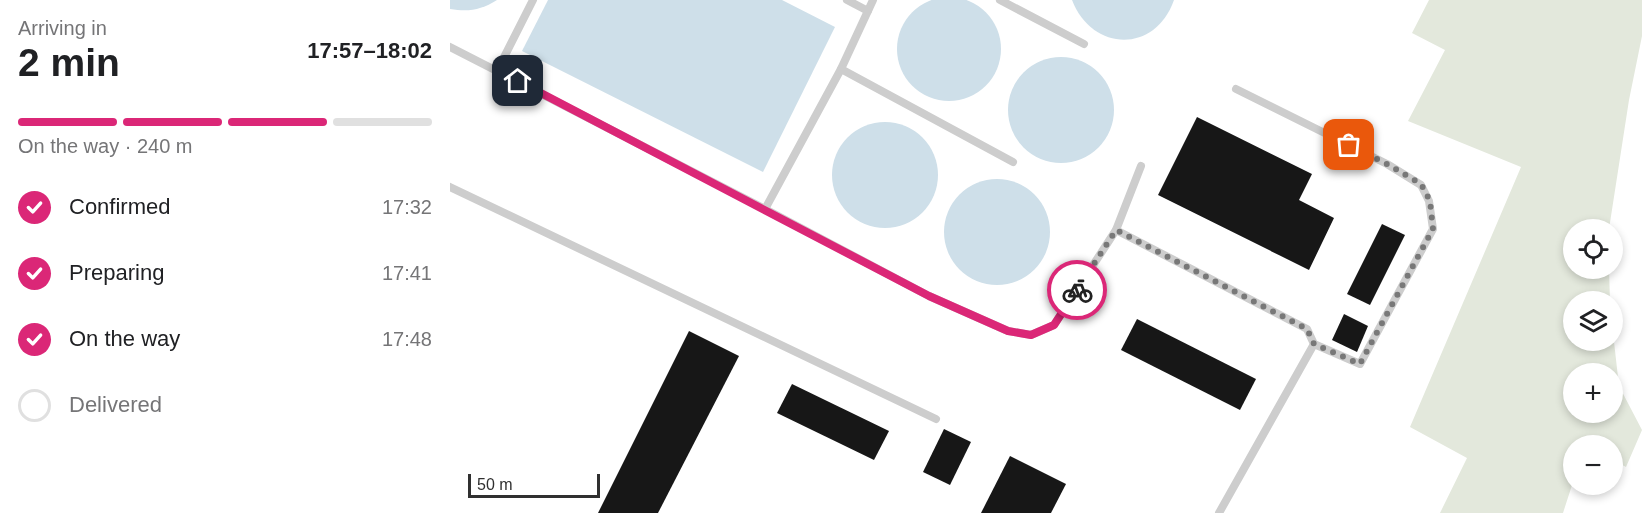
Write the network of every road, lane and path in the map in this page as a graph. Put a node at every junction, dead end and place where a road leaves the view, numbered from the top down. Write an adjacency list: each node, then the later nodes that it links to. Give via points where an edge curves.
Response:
1 (533, 0): 9 (lane)
2 (847, 0): 5 (lane)
3 (873, 0): 5 (lane)
4 (1000, 0): 6 (lane)
5 (868, 11): 8 (lane)
6 (1084, 44)
7 (450, 47): 9 (lane)
8 (841, 69): 11 (lane); 14 (lane)
9 (497, 71): 14 (lane)
10 (1236, 89): 16 (lane, via 1387,164 1421,184 1430,201 1433,229 1360,364)
11 (1013, 162)
12 (1141, 166): 15 (lane)
13 (450, 187): 17 (lane)
14 (765, 209): 15 (lane, via 929,296 1008,331 1031,335 1054,325)
15 (1116, 230): 16 (lane, via 1307,329)
16 (1314, 344): 18 (lane)
17 (936, 419)
18 (1219, 513)

